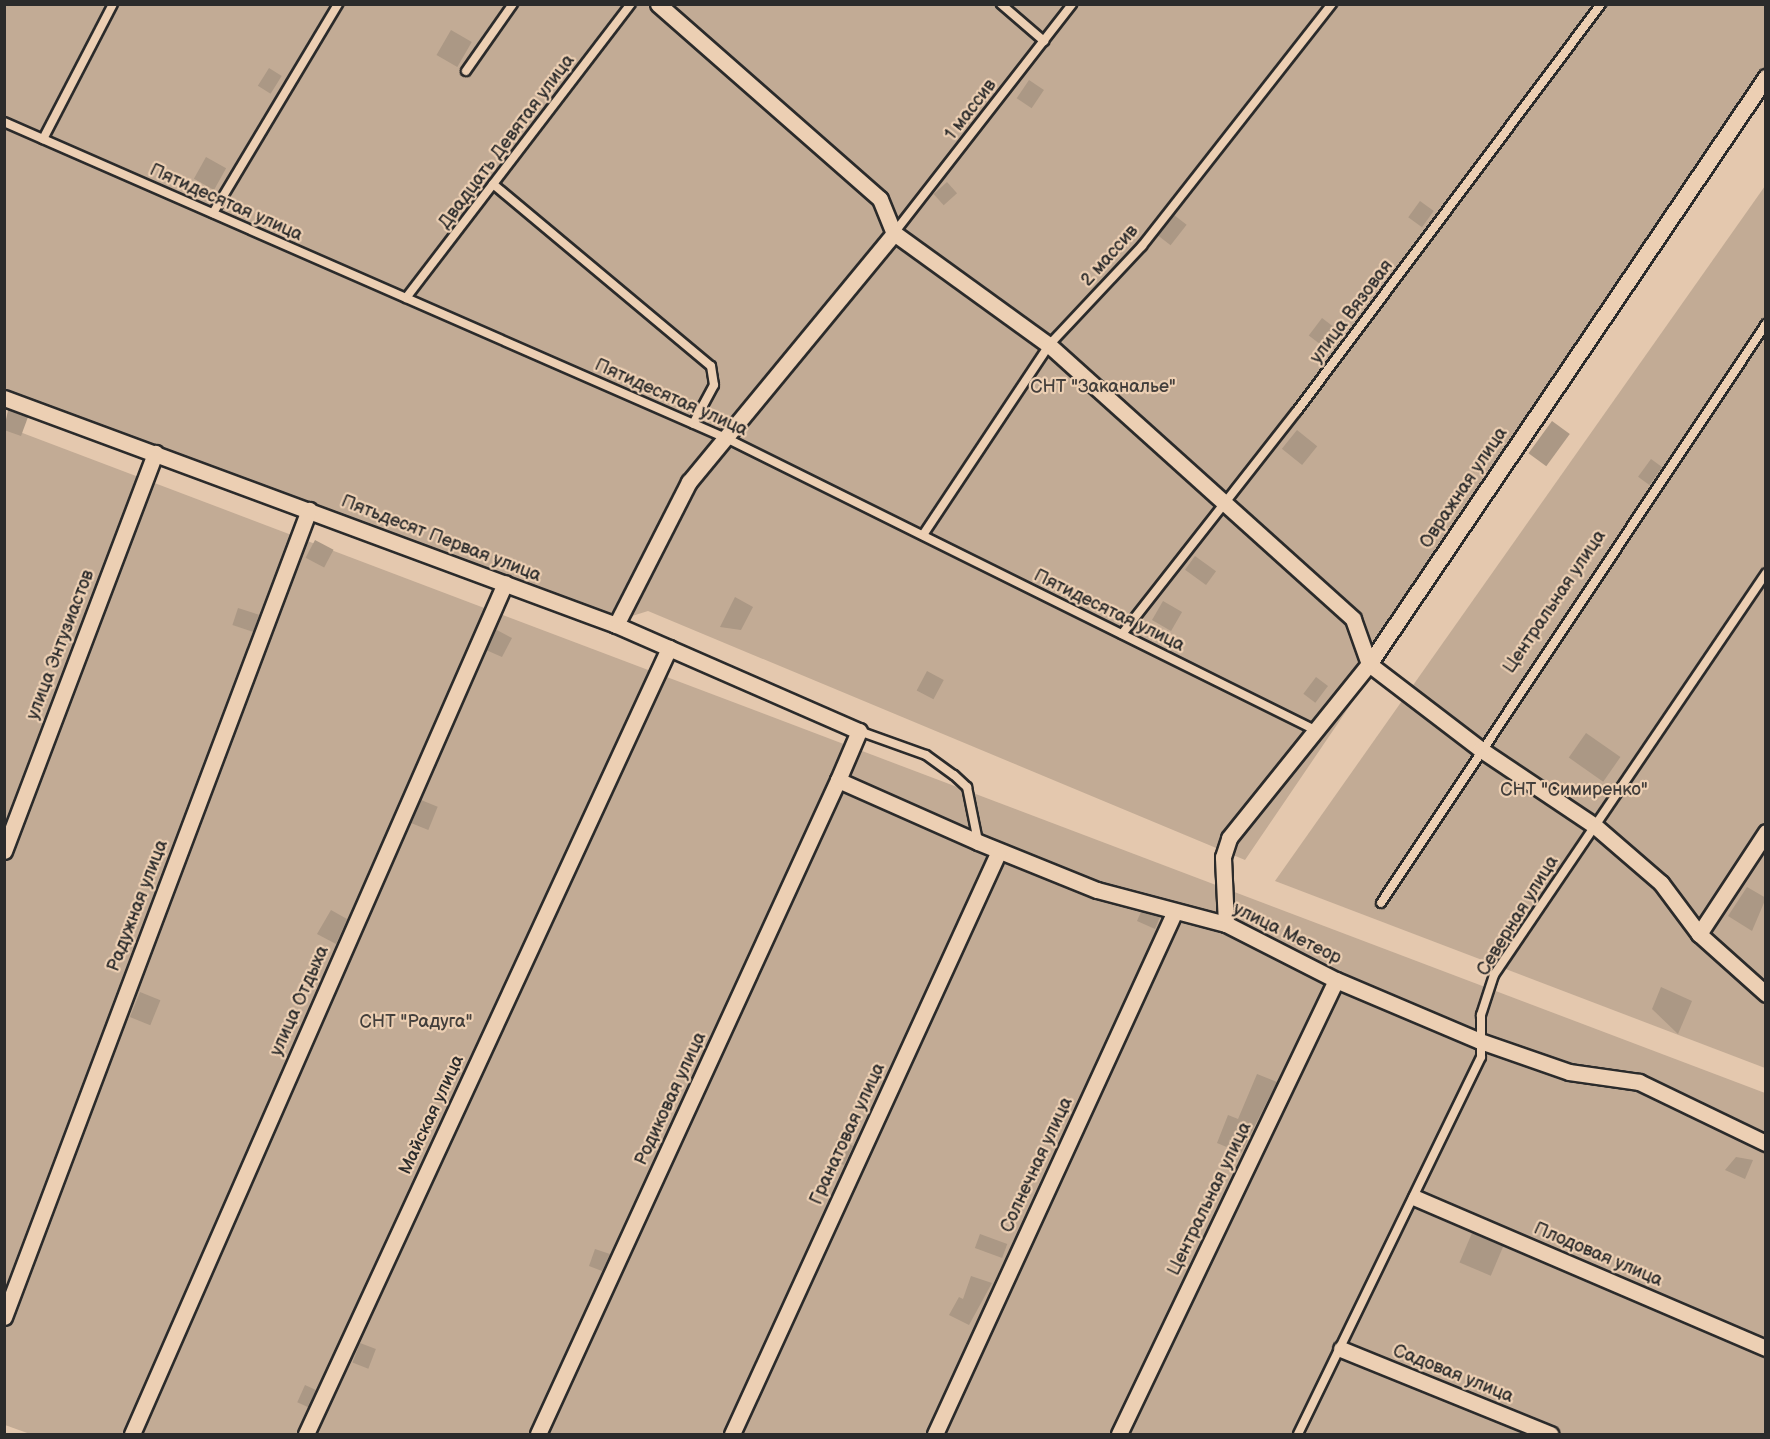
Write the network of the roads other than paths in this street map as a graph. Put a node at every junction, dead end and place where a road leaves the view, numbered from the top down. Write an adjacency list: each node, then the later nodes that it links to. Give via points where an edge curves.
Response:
1 (113, 4): 14 (lane)
2 (338, 4): 16 (lane)
3 (513, 4): 11 (lane)
4 (631, 4): 15 (lane, Двадцать Девятая улица)
5 (658, 4): 17 (street, via 880,199)
6 (1001, 4): 10 (lane)
7 (1072, 4): 10 (lane, 1 массив)
8 (1332, 4): 20 (lane, 2 массив, via 1142,246)
9 (1601, 4): 25 (lane, улица Вязовая, via 1297,411)
10 (1044, 41): 17 (lane, 1 массив)
11 (466, 72)
12 (1766, 77): 33 (street, Овражная улица)
13 (4, 122): 14 (lane, Пятидесятая улица)
14 (43, 138): 16 (lane, Пятидесятая улица)
15 (493, 184): 18 (lane, Двадцать Девятая улица); 22 (lane, via 711,366 714,385)
16 (213, 213): 18 (lane, Пятидесятая улица)
17 (894, 233): 20 (street); 23 (street)
18 (406, 298): 22 (lane, Пятидесятая улица)
19 (1766, 324): 36 (lane, Центральная улица)
20 (1049, 345): 25 (street); 27 (lane, 2 массив)
21 (4, 398): 24 (street, Пятьдесят Первая улица)
22 (693, 424): 23 (lane, Пятидесятая улица)
23 (728, 439): 27 (lane, Пятидесятая улица); 30 (street, via 689,482)
24 (155, 453): 26 (street, Пятьдесят Первая улица); 41 (street, улица Энтузиастов)
25 (1220, 503): 31 (lane, улица Вязовая); 33 (street, via 1353,619)
26 (309, 510): 29 (street, Пятьдесят Первая улица); 52 (street, Радужная улица)
27 (923, 536): 31 (lane, Пятидесятая улица)
28 (1766, 573): 38 (lane, Северная улица)
29 (505, 583): 30 (street, Пятьдесят Первая улица); 55 (street, улица Отдыха)
30 (616, 625): 32 (street, Пятьдесят Первая улица)
31 (1122, 634): 34 (lane, Пятидесятая улица)
32 (669, 648): 35 (street, Пятьдесят Первая улица); 56 (street, Майская улица)
33 (1369, 664): 34 (street, Овражная улица); 36 (street)
34 (1313, 729): 45 (street, Овражная улица, via 1229,838 1223,857)
35 (859, 731): 37 (street); 40 (lane, via 926,755 967,787)
36 (1480, 750): 38 (street); 43 (lane, Центральная улица)
37 (838, 780): 40 (street, улица Метеор); 57 (street, Родиковая улица)
38 (1595, 826): 46 (street, via 1661,883); 49 (lane, Северная улица, via 1494,975 1481,1015)
39 (1766, 832): 46 (street)
40 (978, 842): 42 (street, улица Метеор)
41 (4, 850)
42 (999, 851): 44 (street, улица Метеор, via 1097,890); 58 (street, Гранатовая улица)
43 (1381, 903)
44 (1175, 911): 45 (street, улица Метеор); 59 (street, Солнечная улица)
45 (1226, 924): 47 (street, улица Метеор)
46 (1699, 934): 48 (street)
47 (1336, 980): 49 (street, улица Метеор); 60 (street, Центральная улица)
48 (1766, 994)
49 (1480, 1041): 50 (street, улица Метеор, via 1569,1072 1639,1082); 51 (lane, Северная улица, via 1481,1057)
50 (1766, 1143)
51 (1416, 1198): 53 (street, Плодовая улица); 54 (lane, Северная улица)
52 (4, 1317)
53 (1766, 1348)
54 (1341, 1349): 61 (lane, Северная улица); 62 (street, Садовая улица)
55 (132, 1434)
56 (306, 1434)
57 (538, 1434)
58 (732, 1434)
59 (935, 1434)
60 (1119, 1434)
61 (1298, 1434)
62 (1550, 1434)

